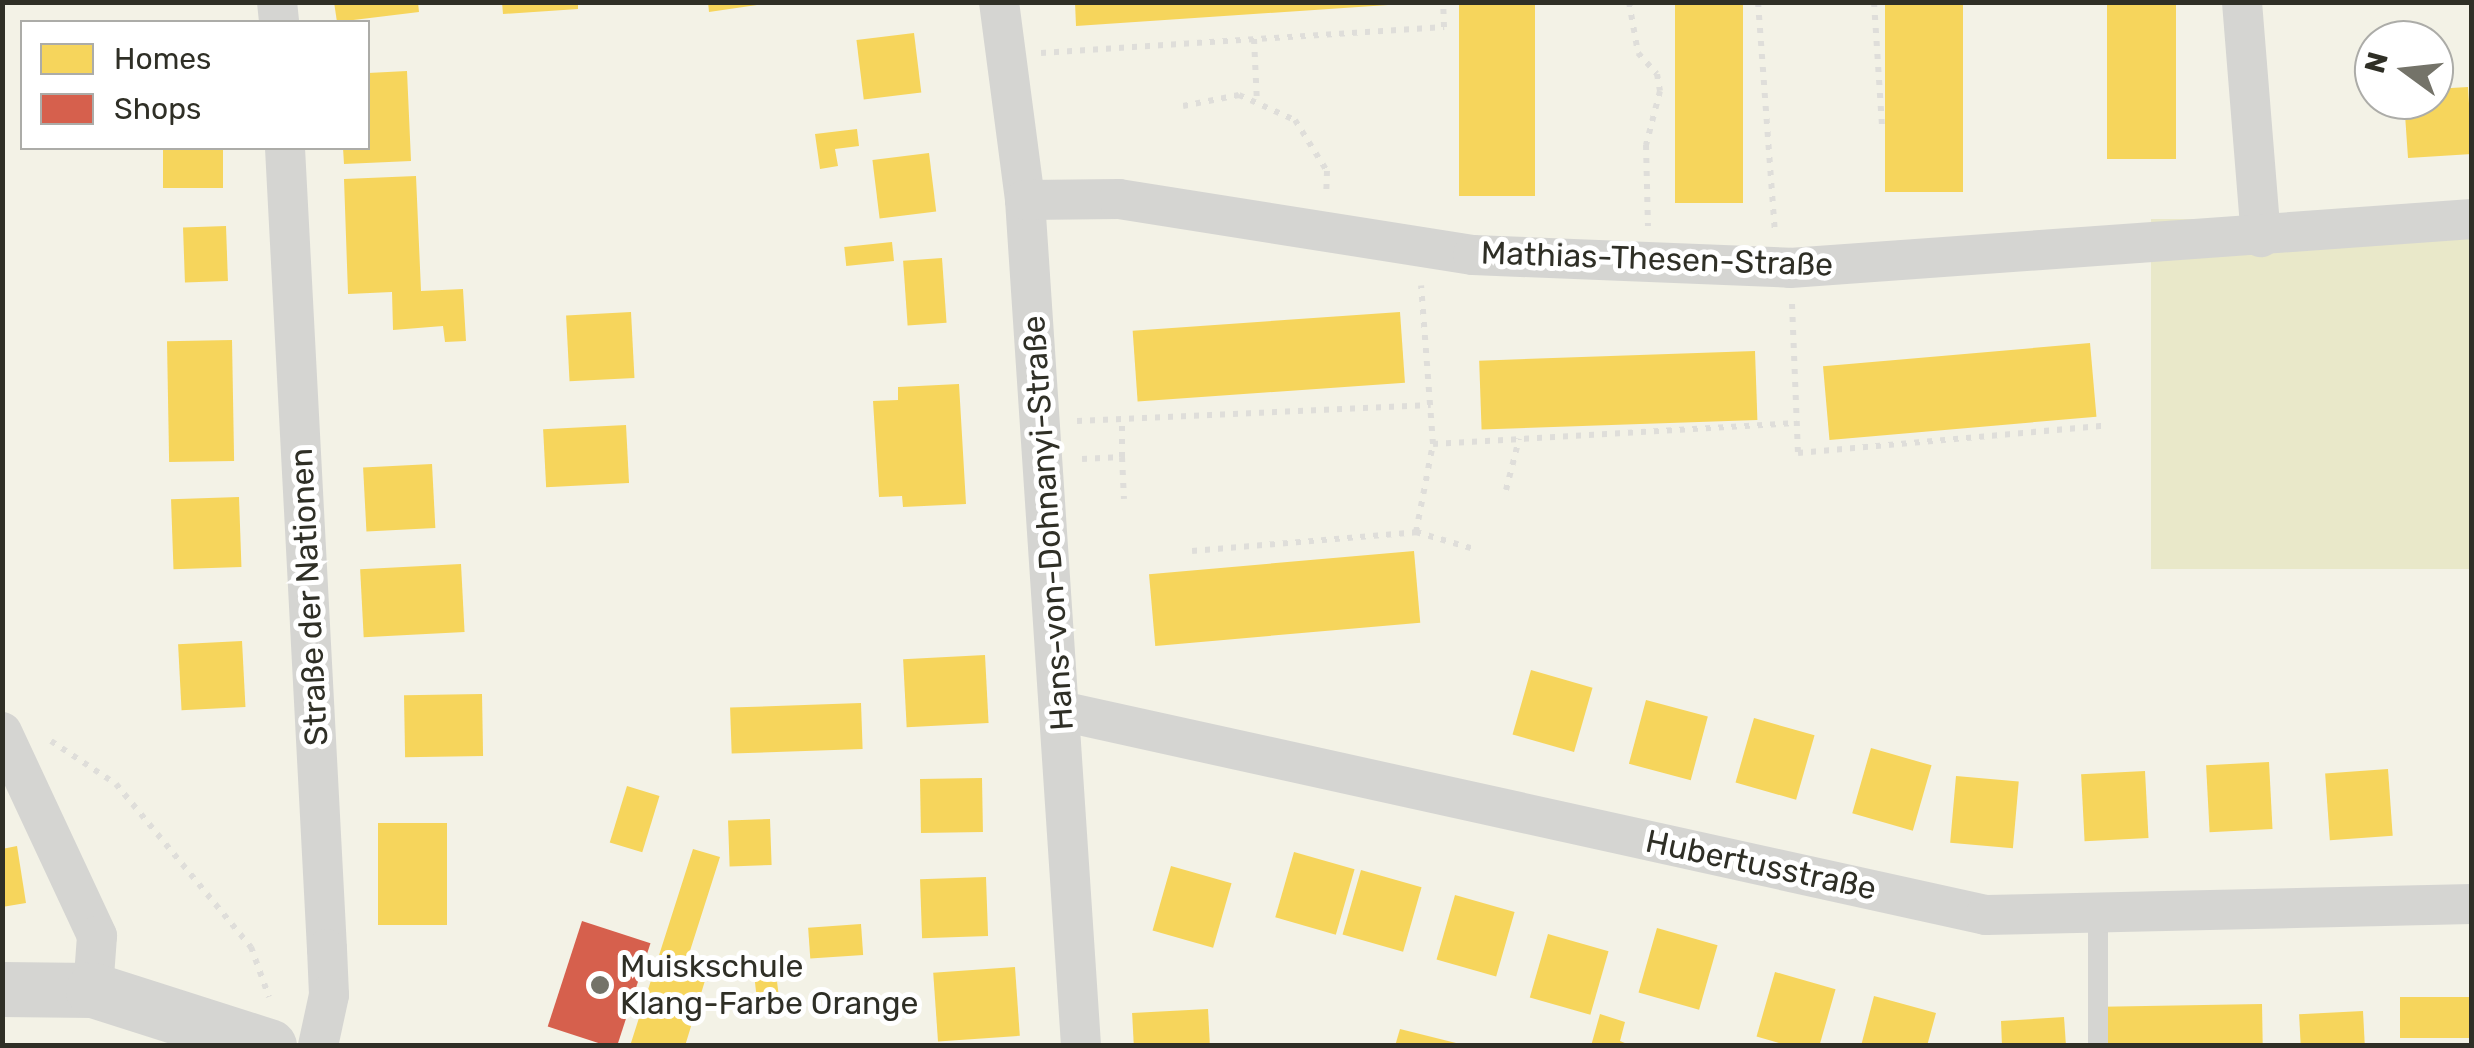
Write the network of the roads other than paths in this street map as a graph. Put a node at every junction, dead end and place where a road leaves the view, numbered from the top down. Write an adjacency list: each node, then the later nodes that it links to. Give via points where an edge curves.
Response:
1 (999, 2): 4 (street, Hans-von-Dohnanyi-Straße)
2 (2242, 2): 6 (street)
3 (286, 150): 14 (street, Straße der Nationen, via 327,949 328,996)
4 (1025, 200): 6 (street, Mathias-Thesen-Straße, via 1118,199 1473,255 1784,268); 7 (street, Hans-von-Dohnanyi-Straße)
5 (2472, 219): 6 (street, Mathias-Thesen-Straße)
6 (2261, 237)
7 (1061, 711): 10 (street, Hubertusstraße, via 1986,915); 15 (street, Hans-von-Dohnanyi-Straße)
8 (5, 737): 12 (street, via 97,936)
9 (2472, 904): 10 (street, Hubertusstraße)
10 (2098, 912): 16 (lane)
11 (2, 989): 12 (street)
12 (93, 990): 13 (street)
13 (270, 1024)
14 (318, 1046)
15 (1081, 1046)
16 (2098, 1046)

